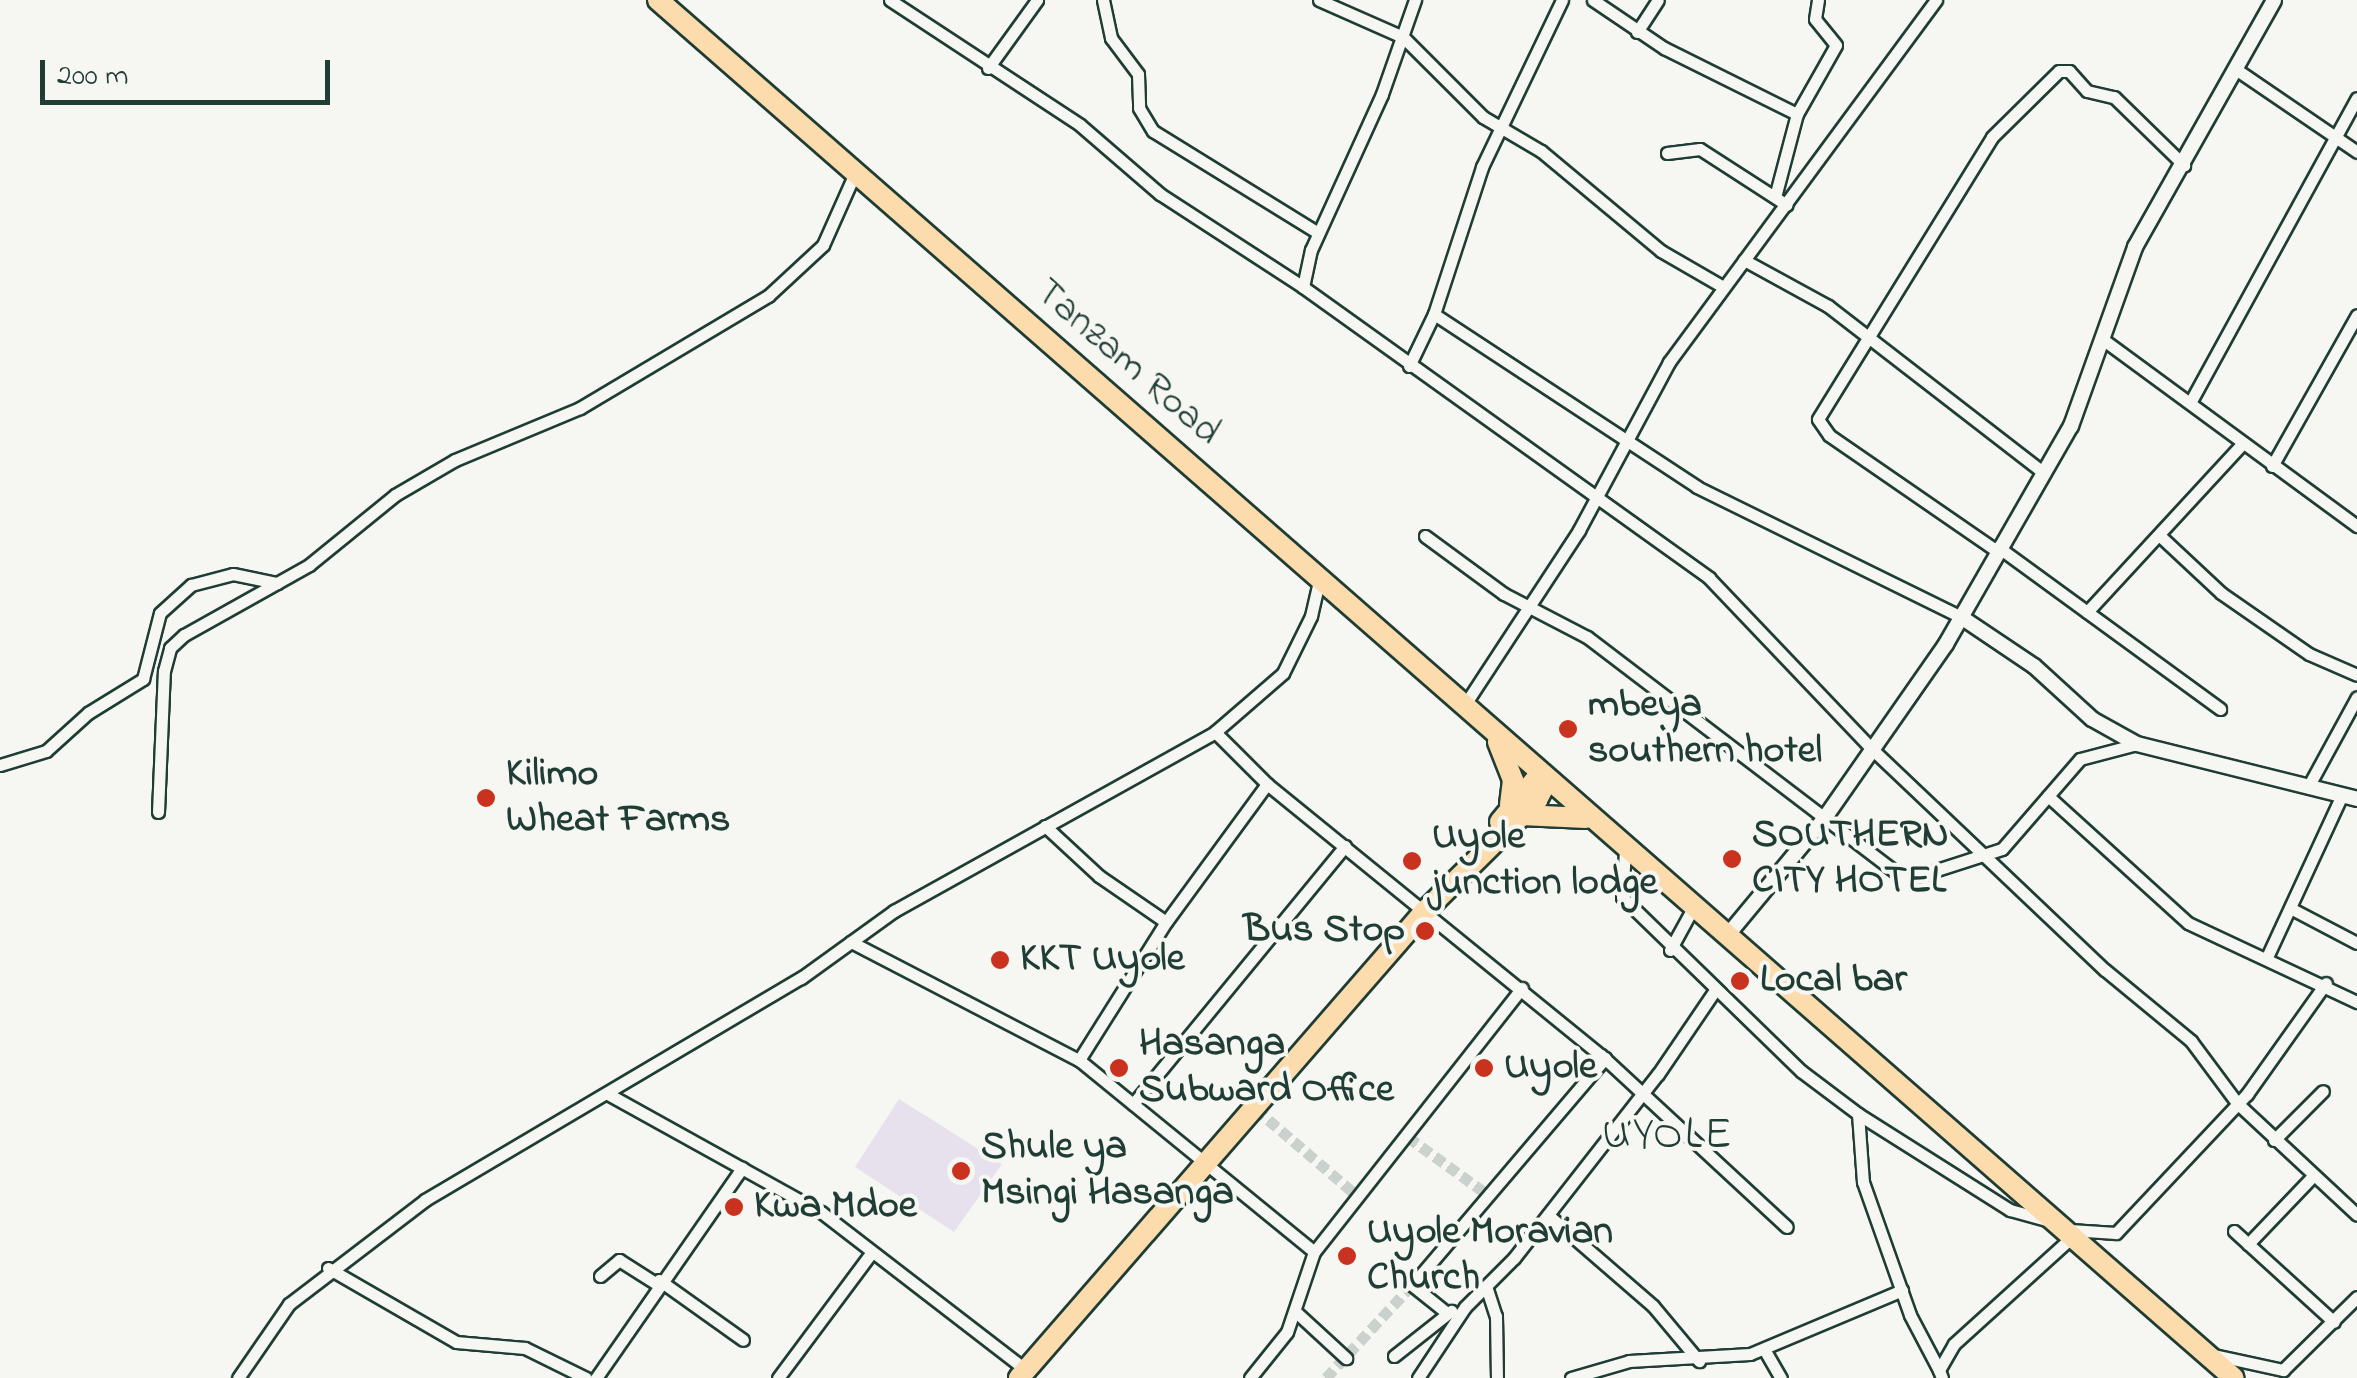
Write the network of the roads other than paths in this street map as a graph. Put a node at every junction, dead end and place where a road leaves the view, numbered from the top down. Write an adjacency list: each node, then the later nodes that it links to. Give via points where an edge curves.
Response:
1 (658, 0): 24 (highway, Tanzam Road)
2 (890, 0): 15 (street)
3 (1037, 0): 15 (street)
4 (1103, 0): 27 (street, via 1111,38 1138,74 1139,108 1153,131)
5 (1319, 0): 14 (street)
6 (1415, 0): 14 (street)
7 (1593, 0): 13 (street)
8 (1658, 0): 13 (street)
9 (1818, 0): 18 (street, via 1815,20 1836,45)
10 (1936, 0): 26 (street)
11 (2274, 0): 16 (street)
12 (1560, 1): 19 (street)
13 (1637, 32): 18 (street)
14 (1403, 38): 19 (street); 27 (street)
15 (988, 68): 29 (street, via 1080,125 1160,194)
16 (2236, 70): 20 (street); 23 (street)
17 (2357, 98): 20 (street)
18 (1797, 114): 25 (street)
19 (1499, 128): 30 (street, via 1541,151 1661,251); 31 (street)
20 (2336, 136): 21 (street); 36 (street)
21 (2357, 152)
22 (1666, 153): 25 (street, via 1700,149)
23 (2184, 165): 33 (street, via 2114,97 2087,91 2069,71 2059,72 1992,137); 34 (street, via 2135,247)
24 (856, 170): 46 (highway, Tanzam Road); 47 (street, via 824,245 768,296 580,408 455,460 395,494)
25 (1775, 197): 26 (street)
26 (1787, 205): 28 (street)
27 (1318, 234): 29 (street)
28 (1744, 260): 30 (street); 33 (street, via 1808,293)
29 (1302, 286): 35 (street)
30 (1723, 287): 37 (street, via 1668,362)
31 (1434, 314): 35 (street); 37 (street)
32 (2357, 315): 39 (street)
33 (1868, 336): 40 (street); 45 (street, via 1819,425)
34 (2105, 342): 36 (street); 40 (street)
35 (1409, 366): 41 (street)
36 (2192, 401): 38 (street)
37 (1626, 444): 41 (street); 50 (street, via 1780,533)
38 (2242, 444): 39 (street); 43 (street)
39 (2272, 466): 42 (street)
40 (2044, 474): 45 (street)
41 (1595, 501): 48 (street); 58 (street, via 1709,578)
42 (2355, 521)
43 (2159, 535): 49 (street); 51 (street, via 2222,593 2309,654)
44 (1425, 536): 48 (street)
45 (1998, 549): 49 (street); 50 (street)
46 (1320, 578): 53 (highway, Tanzam Road); 55 (street, via 1311,616 1284,673)
47 (276, 583): 59 (street, via 233,574 191,585 160,613 139,684 88,713 46,751); 65 (street, via 170,648)
48 (1528, 608): 53 (street); 67 (street, via 1587,637)
49 (2087, 612): 54 (street)
50 (1961, 617): 57 (street, via 2034,666 2092,719); 58 (street)
51 (2357, 675)
52 (2357, 697): 62 (street)
53 (1464, 708): 56 (highway, Tanzam Road)
54 (2220, 709)
55 (1215, 732): 61 (street); 69 (street)
56 (1493, 733): 60 (highway, Tanzam Road); 66 (highway, via 1514,780)
57 (2138, 744): 62 (street); 63 (street, via 2087,754)
58 (1874, 751): 67 (street); 72 (street)
59 (0, 766)
60 (1544, 777): 66 (highway); 68 (highway, Tanzam Road)
61 (1267, 784): 70 (street); 78 (street)
62 (2308, 787): 64 (street)
63 (2048, 796): 72 (street, via 2011,842); 83 (street, via 2188,923)
64 (2349, 797): 76 (street)
65 (158, 812)
66 (1514, 813): 68 (highway, via 1564,812); 77 (highway)
67 (1824, 819): 73 (street); 79 (street)
68 (1592, 821): 71 (highway, Tanzam Road)
69 (1045, 826): 78 (street); 80 (street, via 894,910)
70 (1345, 846): 77 (street); 94 (street)
71 (1625, 850): 75 (highway, Tanzam Road); 82 (street, via 1622,897)
72 (1986, 854): 74 (street); 93 (street, via 2105,970 2191,1041)
73 (1892, 870)
74 (1918, 876)
75 (1693, 908): 79 (highway, Tanzam Road); 82 (street)
76 (2292, 909): 81 (street); 83 (street)
77 (1425, 911): 85 (street); 97 (highway)
78 (1166, 922): 89 (street)
79 (1726, 937): 103 (highway, Tanzam Road)
80 (851, 942): 89 (street); 91 (street)
81 (2357, 943)
82 (1670, 950): 86 (street)
83 (2268, 956): 84 (street)
84 (2326, 983): 87 (street); 93 (street)
85 (1522, 988): 88 (street); 107 (street)
86 (1715, 990): 92 (street); 95 (street)
87 (2357, 1002)
88 (1605, 1058): 92 (street); 116 (street, via 1412,1285)
89 (1079, 1060): 94 (street)
90 (2323, 1091): 96 (street)
91 (608, 1094): 98 (street); 108 (street, via 425,1200)
92 (1642, 1094): 100 (street); 102 (street)
93 (2237, 1103): 96 (street); 103 (street, via 2111,1237)
94 (1133, 1104): 97 (street)
95 (1858, 1114): 103 (street, via 2010,1210); 112 (street, via 1863,1182)
96 (2274, 1140): 99 (street)
97 (1207, 1162): 107 (street); 124 (highway)
98 (742, 1168): 106 (street, via 820,1212); 110 (street)
99 (2312, 1177): 101 (street); 105 (street)
100 (1548, 1214): 111 (street); 123 (street, via 1653,1306)
101 (2357, 1215)
102 (1788, 1227)
103 (2062, 1229): 120 (highway, Tanzam Road); 127 (street, via 1968,1330)
104 (2234, 1231): 105 (street)
105 (2248, 1244): 117 (street)
106 (872, 1252): 124 (street); 126 (street)
107 (1314, 1252): 115 (street)
108 (328, 1268): 128 (street, via 288,1304); 129 (street, via 456,1342 525,1348)
109 (600, 1276): 110 (street, via 619,1260)
110 (658, 1282): 118 (street); 130 (street)
111 (1486, 1286): 114 (street); 125 (street, via 1496,1316)
112 (1902, 1290): 119 (street); 127 (street)
113 (2357, 1297): 117 (street)
114 (1465, 1307): 116 (street); 132 (street)
115 (1296, 1313): 122 (street); 131 (street)
116 (1447, 1314): 121 (street)
117 (2334, 1322): 120 (street, via 2283,1370)
118 (743, 1340)
119 (1764, 1349): 123 (street); 135 (street)
120 (2206, 1352): 136 (highway, Tanzam Road)
121 (1394, 1356)
122 (1346, 1358)
123 (1699, 1361): 134 (street, via 1629,1361)
124 (1023, 1374)
125 (1497, 1374): 133 (street)
126 (784, 1376)
127 (1940, 1376)
128 (238, 1378)
129 (586, 1378)
130 (596, 1378)
131 (1250, 1378)
132 (1418, 1378)
133 (1510, 1378)
134 (1571, 1378)
135 (1781, 1378)
136 (2234, 1378)

